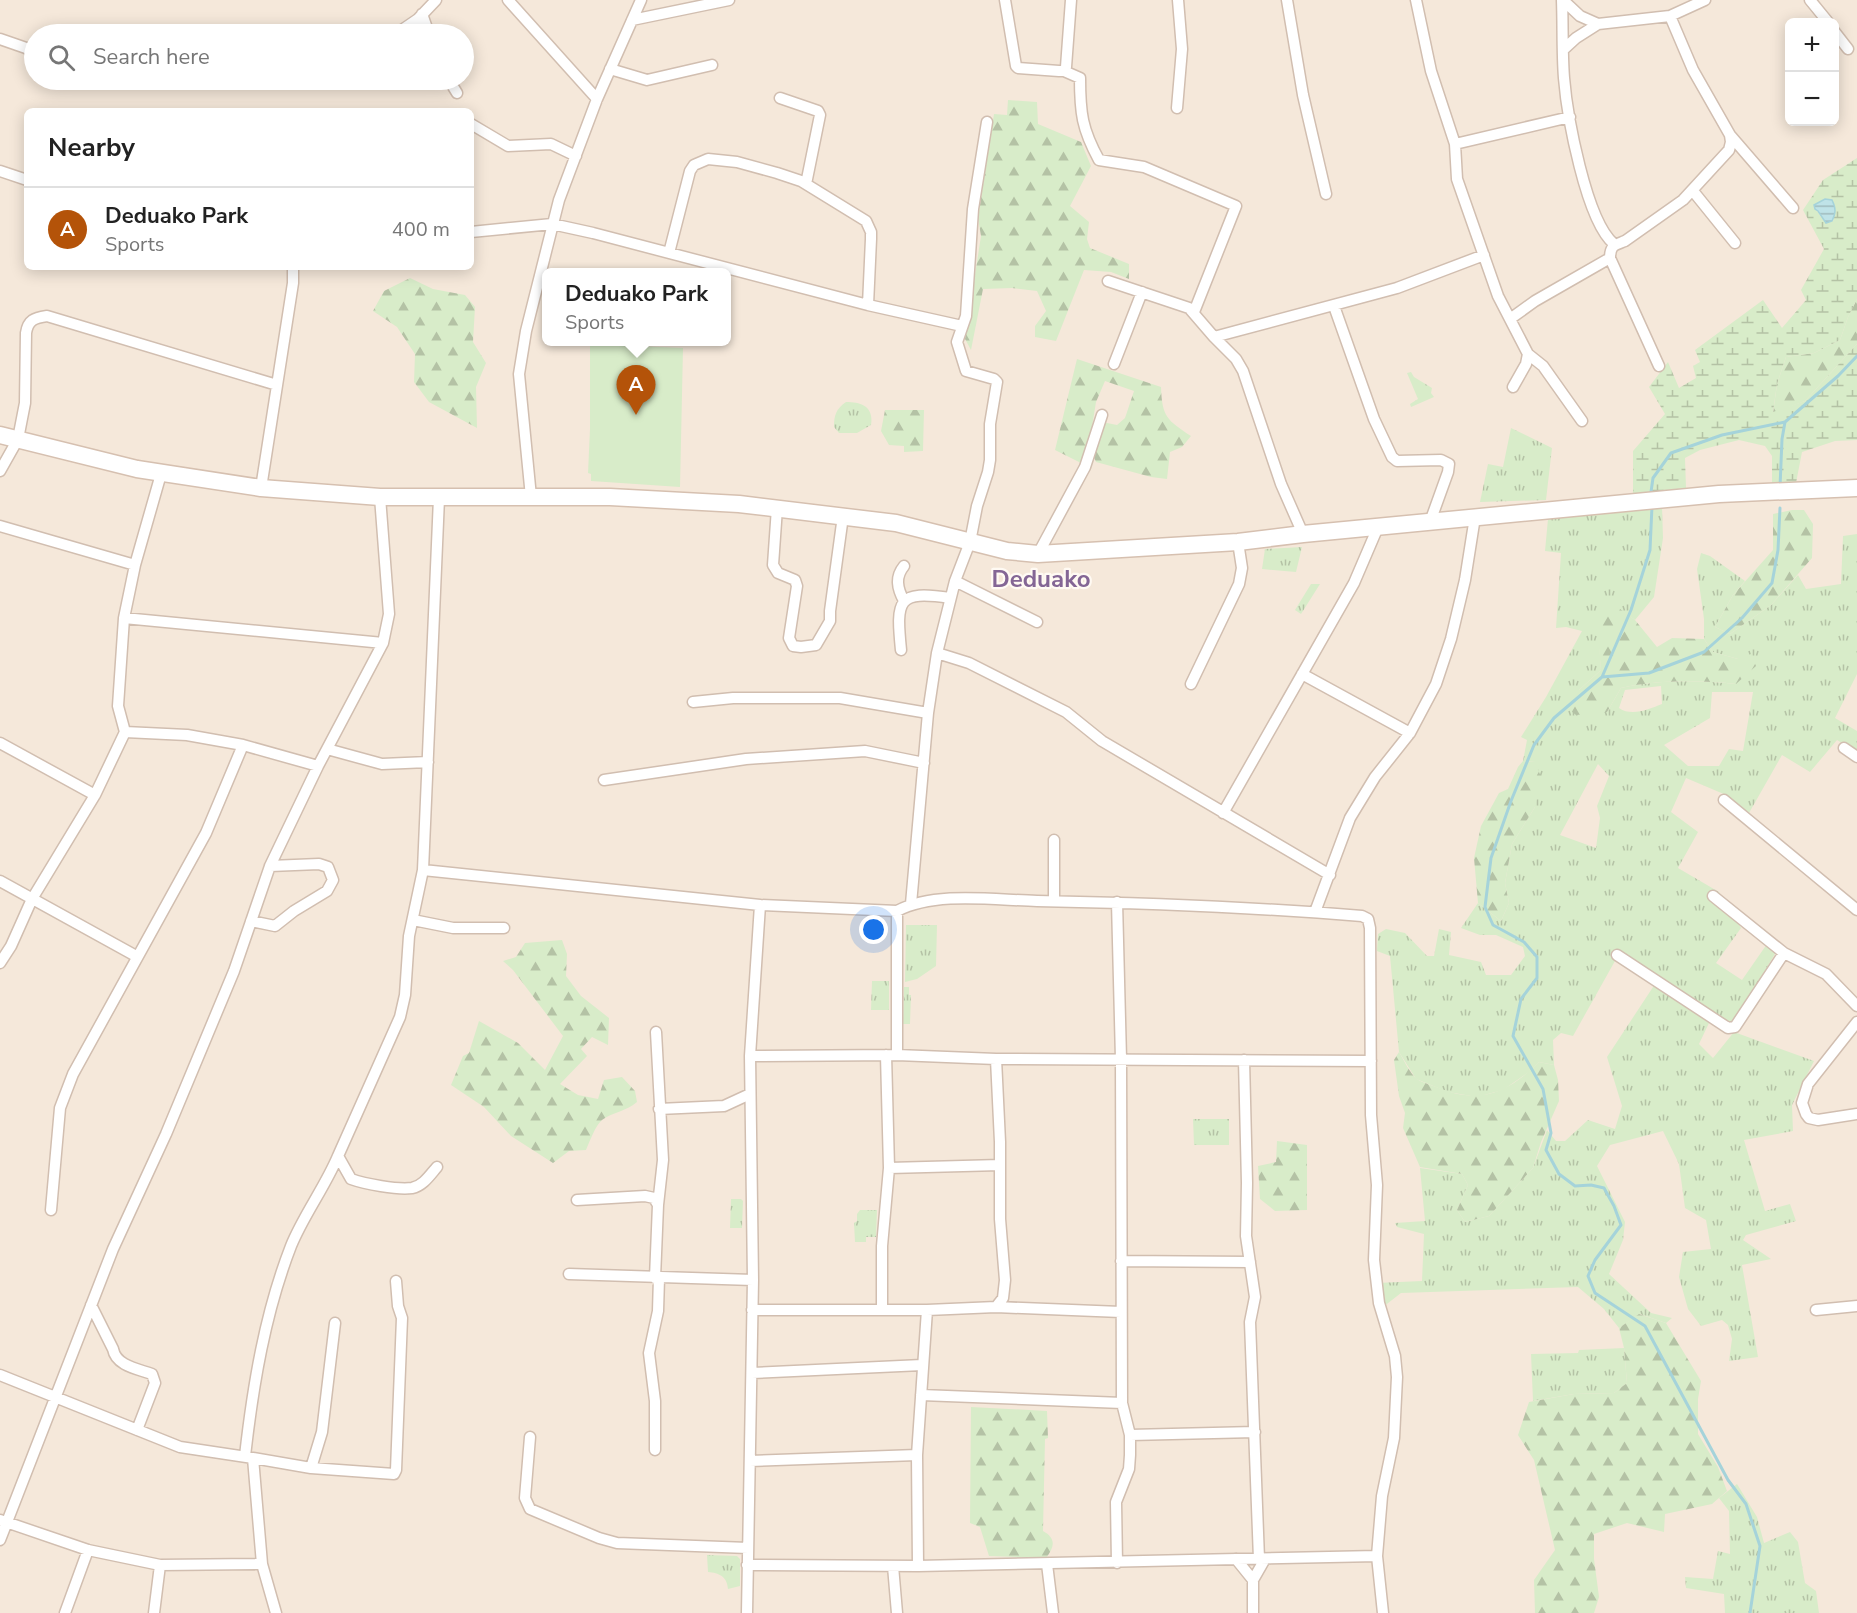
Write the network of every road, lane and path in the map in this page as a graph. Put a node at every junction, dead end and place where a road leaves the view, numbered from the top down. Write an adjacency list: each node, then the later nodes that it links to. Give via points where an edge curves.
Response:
1 (508, 0): 30 (street)
2 (641, 0): 15 (street)
3 (729, 0): 15 (street)
4 (1005, 0): 26 (street, via 1016,66)
5 (1071, 0): 26 (street)
6 (1178, 0): 31 (street, via 1182,55)
7 (1287, 0): 42 (street, via 1303,95)
8 (1416, 0): 36 (street, via 1431,71)
9 (1563, 0): 18 (street, via 1580,16); 22 (street)
10 (1705, 0): 13 (street)
11 (1810, 0): 14 (street)
12 (428, 5): 16 (street); 17 (street)
13 (1670, 16): 18 (street); 35 (street, via 1693,69)
14 (1825, 18)
15 (632, 20): 25 (street)
16 (411, 24)
17 (429, 24)
18 (1598, 24): 22 (street)
19 (1839, 37): 23 (street)
20 (0, 39): 21 (street)
21 (24, 47)
22 (1564, 49): 32 (street)
23 (1848, 49)
24 (712, 65): 25 (street, via 647,80)
25 (610, 69): 30 (street)
26 (1064, 71): 58 (street, via 1080,78 1086,137 1099,160 1144,167 1236,206)
27 (455, 90): 28 (street)
28 (457, 93)
29 (780, 98): 40 (street, via 820,115)
30 (597, 99): 37 (street)
31 (1177, 108)
32 (1570, 117): 36 (street); 47 (street, via 1594,212)
33 (987, 122): 60 (street, via 973,209)
34 (474, 126): 37 (street, via 508,146 550,144)
35 (1730, 135): 41 (street, via 1729,150); 43 (street)
36 (1455, 144): 49 (street, via 1457,179)
37 (576, 156): 44 (street)
38 (0, 171): 39 (street)
39 (24, 179)
40 (806, 184): 48 (street, via 737,162 699,162 690,171); 56 (street, via 858,214 869,226)
41 (1693, 191): 46 (street); 47 (street)
42 (1326, 194)
43 (1793, 207)
44 (552, 224): 45 (street); 48 (street); 76 (street, via 519,363)
45 (474, 232)
46 (1735, 243)
47 (1614, 244): 50 (street)
48 (669, 253): 51 (street)
49 (1484, 255): 57 (street, via 1397,288); 59 (street)
50 (1610, 258): 59 (street); 64 (street)
51 (726, 268)
52 (731, 269): 56 (street)
53 (293, 270): 65 (street)
54 (1108, 281): 55 (street)
55 (1142, 292): 58 (street); 63 (street)
56 (868, 305): 60 (street)
57 (1334, 306): 61 (street); 81 (street, via 1374,419 1392,457 1449,464)
58 (1194, 312): 61 (street)
59 (1510, 319): 62 (street)
60 (962, 327): 85 (street, via 957,346 966,371 994,379 997,385 990,424 990,460)
61 (1214, 337): 84 (street, via 1244,371 1281,484)
62 (1528, 354): 66 (street); 68 (street, via 1543,366)
63 (1114, 364)
64 (1659, 366)
65 (277, 385): 70 (street, via 47,316 34,318 27,325 25,403); 73 (street)
66 (1513, 387)
67 (1102, 415): 87 (street, via 1089,458)
68 (1582, 421)
69 (0, 435): 70 (street)
70 (18, 439): 71 (street); 72 (street)
71 (0, 471)
72 (160, 474): 73 (street); 88 (street)
73 (261, 488): 75 (street)
74 (1857, 488): 80 (street, via 1719,494)
75 (380, 497): 77 (street); 95 (street, via 389,614)
76 (531, 497): 77 (street); 78 (street, via 668,499)
77 (439, 498): 109 (street)
78 (777, 508): 79 (street); 79 (street, via 773,565 797,585 789,638 793,646 801,647 816,645 830,621)
79 (843, 516): 85 (street, via 923,529)
80 (1476, 517): 81 (street); 103 (street, via 1451,639 1436,684)
81 (1430, 522): 83 (street)
82 (0, 526): 88 (street)
83 (1378, 527): 84 (street); 98 (street, via 1361,570)
84 (1303, 534): 86 (street)
85 (970, 542): 87 (street); 90 (street)
86 (1238, 542): 87 (street); 99 (street, via 1242,568 1239,584)
87 (1038, 554)
88 (135, 565): 93 (street)
89 (904, 566): 92 (street, via 897,577)
90 (955, 581): 91 (street); 94 (street)
91 (950, 598): 92 (street, via 921,594); 97 (street)
92 (904, 601): 96 (street, via 900,617)
93 (124, 618): 95 (street); 102 (street, via 118,706)
94 (1037, 622)
95 (383, 643): 107 (street)
96 (901, 650)
97 (937, 653): 101 (street); 115 (street, via 969,663 1066,712 1101,741)
98 (1302, 674): 103 (street); 115 (street)
99 (1191, 684)
100 (693, 702): 101 (street, via 840,698)
101 (928, 713): 110 (street)
102 (124, 732): 105 (street, via 187,735); 113 (street)
103 (1410, 733): 119 (street, via 1375,777 1350,818)
104 (0, 742): 113 (street)
105 (243, 745): 111 (street); 135 (street, via 206,833)
106 (1844, 748): 108 (street)
107 (327, 749): 109 (street, via 382,764); 111 (street)
108 (1857, 757)
109 (428, 762): 118 (street)
110 (924, 763): 112 (street, via 865,751 746,759); 125 (street)
111 (318, 766): 117 (street)
112 (603, 780)
113 (95, 795): 122 (street)
114 (1724, 800): 127 (street)
115 (1223, 813): 119 (street)
116 (1054, 840): 123 (street)
117 (270, 866): 131 (street); 131 (street, via 320,864 328,867 333,880 327,891 275,926)
118 (423, 870): 126 (street); 130 (street)
119 (1330, 875): 129 (street)
120 (0, 881): 122 (street)
121 (1713, 896): 133 (street)
122 (32, 899): 135 (street); 136 (street)
123 (1054, 901): 124 (street); 125 (street, via 947,899)
124 (1117, 902): 129 (street); 143 (street)
125 (911, 904): 128 (street)
126 (760, 905): 128 (street); 141 (street)
127 (1857, 909)
128 (897, 910): 140 (street)
129 (1315, 912): 145 (street, via 1362,916 1370,921)
130 (413, 920): 132 (street, via 453,928); 149 (street, via 400,1017)
131 (251, 921): 162 (street, via 234,971)
132 (504, 928)
133 (1784, 953): 134 (street, via 1735,1027 1728,1028); 137 (street, via 1826,974)
134 (1617, 955)
135 (136, 956): 155 (street, via 72,1074 60,1108)
136 (0, 963)
137 (1857, 1006)
138 (1857, 1022): 148 (street, via 1808,1084 1802,1103 1806,1114 1814,1119)
139 (657, 1032): 147 (street)
140 (891, 1055): 141 (street); 142 (street); 152 (street)
141 (750, 1056): 146 (street)
142 (996, 1059): 143 (street); 150 (street)
143 (1121, 1059): 144 (street); 156 (street)
144 (1244, 1060): 145 (street); 157 (street, via 1246,1236)
145 (1371, 1061): 190 (street, via 1377,1185 1375,1280 1397,1377 1394,1438 1382,1496)
146 (750, 1094): 147 (street, via 724,1106); 160 (street)
147 (660, 1109): 154 (street, via 663,1160)
148 (1857, 1114)
149 (338, 1156): 151 (street, via 351,1179 362,1184 413,1188); 183 (street, via 282,1270 252,1396)
150 (1000, 1165): 152 (street); 164 (street, via 1005,1280 1003,1298)
151 (436, 1167)
152 (889, 1168): 165 (street, via 882,1246)
153 (577, 1200): 154 (street, via 645,1196 654,1198)
154 (658, 1205): 159 (street)
155 (51, 1210)
156 (1121, 1261): 157 (street); 169 (street)
157 (1250, 1262): 178 (street, via 1255,1297 1250,1322)
158 (569, 1274): 159 (street)
159 (657, 1278): 160 (street); 181 (street, via 658,1311 649,1353 655,1401)
160 (753, 1280): 166 (street)
161 (396, 1281): 185 (street, via 402,1318 396,1470 388,1475)
162 (91, 1305): 175 (street); 177 (street, via 119,1362 154,1378)
163 (1857, 1306): 168 (street)
164 (996, 1307): 167 (street); 169 (street)
165 (882, 1309): 166 (street); 167 (street)
166 (752, 1310): 172 (street)
167 (927, 1310): 171 (street)
168 (1816, 1310)
169 (1121, 1312): 176 (street)
170 (335, 1323): 185 (street, via 321,1432)
171 (922, 1365): 172 (street); 174 (street)
172 (752, 1373): 184 (street)
173 (0, 1375): 175 (street)
174 (921, 1395): 176 (street); 182 (street)
175 (55, 1398): 177 (street); 186 (street)
176 (1122, 1403): 179 (street)
177 (137, 1430): 183 (street, via 180,1446)
178 (1255, 1432): 179 (street); 192 (street)
179 (1130, 1435): 193 (street, via 1129,1469 1116,1502)
180 (530, 1437): 188 (street, via 525,1498 530,1509 617,1543)
181 (655, 1450)
182 (917, 1455): 184 (street); 199 (street)
183 (249, 1457): 185 (street); 195 (street)
184 (750, 1461): 188 (street)
185 (311, 1468)
186 (4, 1521): 187 (street); 189 (street)
187 (0, 1540)
188 (748, 1548): 197 (street)
189 (88, 1550): 194 (street); 201 (street)
190 (1377, 1556): 192 (street); 208 (street)
191 (1236, 1559): 192 (street); 193 (street); 200 (street)
192 (1262, 1559): 200 (street)
193 (1117, 1563): 196 (street)
194 (160, 1564): 195 (street); 202 (street)
195 (262, 1564): 203 (street)
196 (1047, 1564): 199 (street); 206 (street)
197 (747, 1565): 198 (street); 204 (street)
198 (893, 1566): 199 (street); 205 (street)
199 (918, 1566)
200 (1253, 1580): 207 (street)
201 (66, 1613)
202 (154, 1613)
203 (276, 1613)
204 (747, 1613)
205 (897, 1613)
206 (1053, 1613)
207 (1253, 1613)
208 (1383, 1613)

